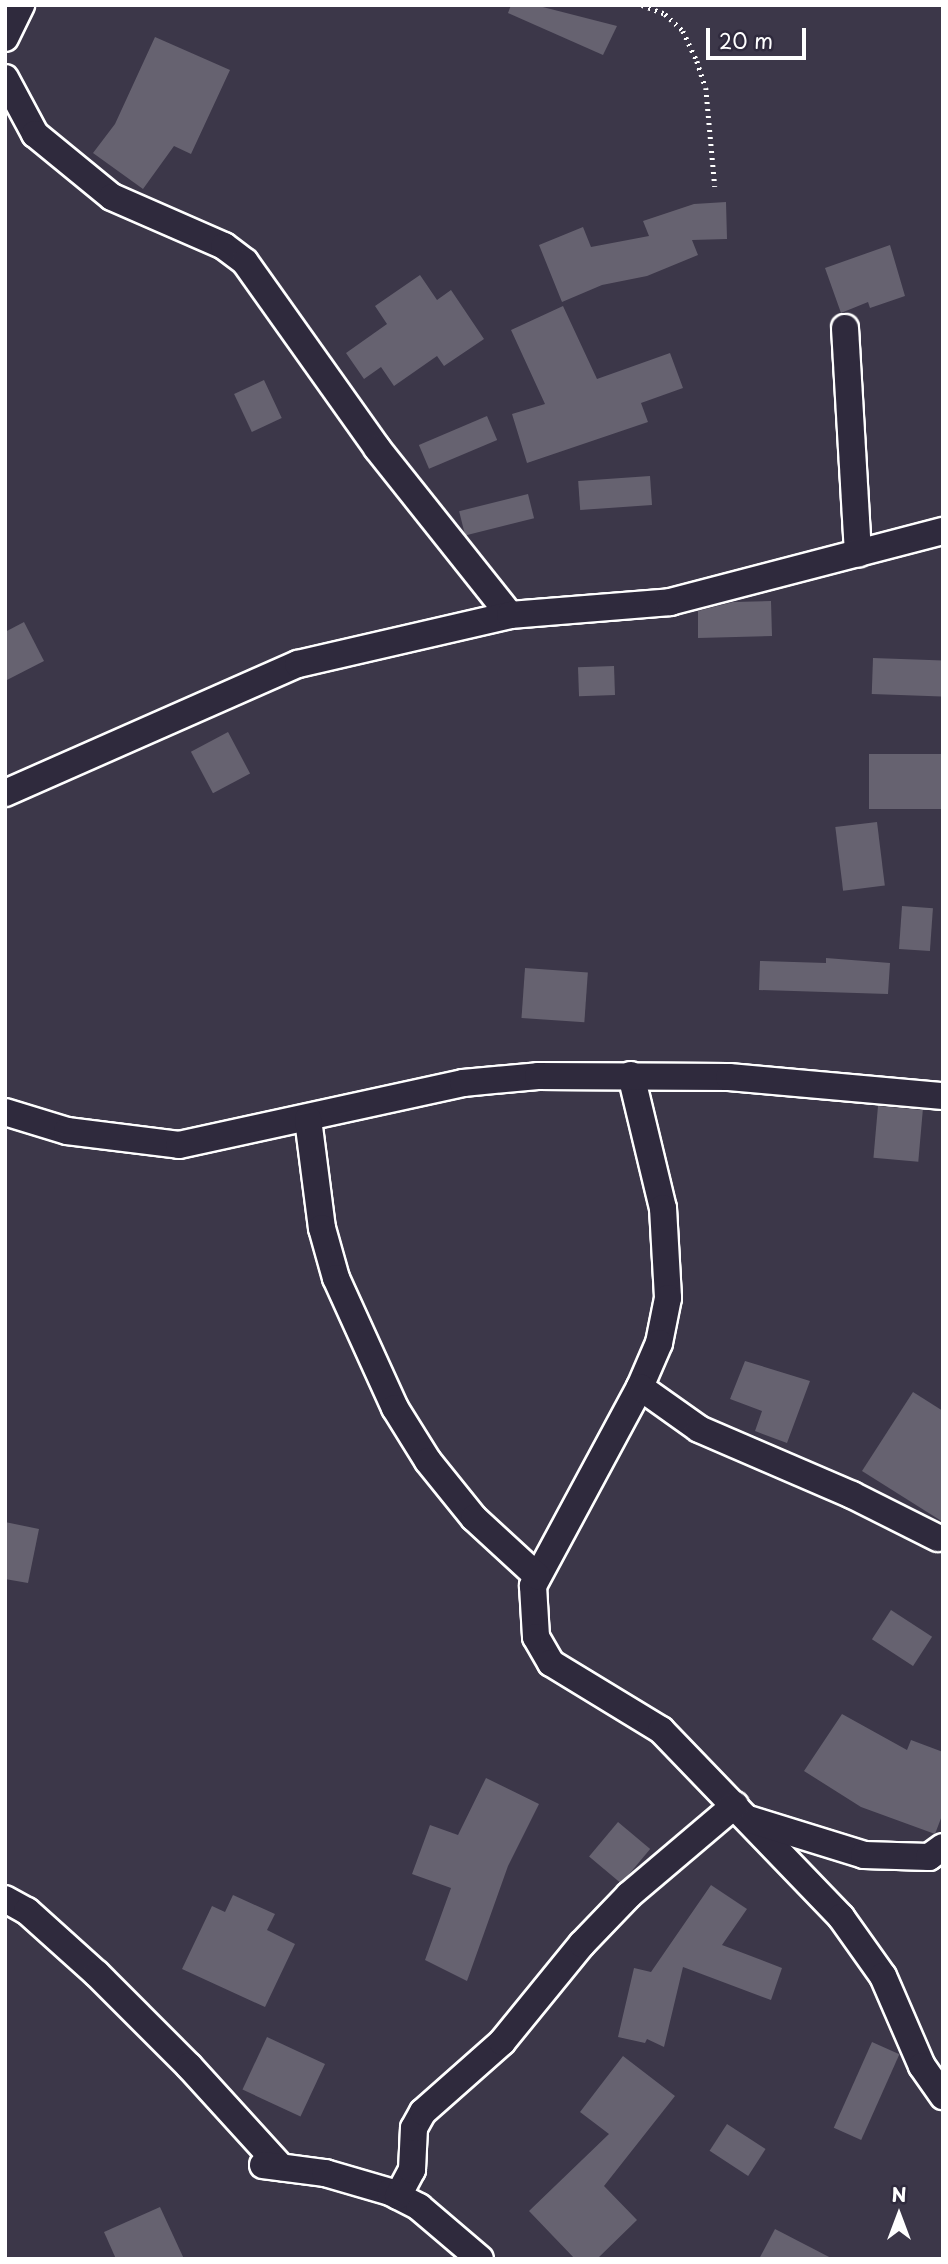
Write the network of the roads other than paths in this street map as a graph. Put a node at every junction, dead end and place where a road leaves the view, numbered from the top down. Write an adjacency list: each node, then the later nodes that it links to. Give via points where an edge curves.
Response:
1 (21, 5): 2 (street)
2 (5, 38)
3 (5, 78): 7 (street, via 35,134 103,191 155,219 225,246 245,262 377,448)
4 (845, 328): 6 (street)
5 (943, 531): 6 (street)
6 (858, 554): 7 (street, via 670,602)
7 (510, 615): 8 (street, via 298,664)
8 (5, 793)
9 (631, 1075): 10 (street, via 729,1077); 12 (street, via 463,1083); 13 (street, via 663,1208 668,1255 668,1298 659,1343)
10 (943, 1096)
11 (5, 1112): 12 (street, via 66,1131 179,1144)
12 (308, 1119): 15 (street, via 322,1228 336,1278 394,1408 428,1461 474,1518)
13 (640, 1387): 14 (street, via 699,1429); 15 (street)
14 (938, 1538)
15 (537, 1576): 16 (street, via 531,1606 536,1637 551,1663 661,1730)
16 (741, 1812): 17 (street, via 864,1856 929,1857); 19 (street, via 841,1917 876,1966 922,2066); 22 (street, via 629,1895 582,1944 502,2042 423,2112 414,2128 412,2170)
17 (943, 1847)
18 (5, 1899): 21 (street, via 27,1910 97,1974)
19 (943, 2096)
20 (254, 2164): 21 (street)
21 (281, 2167): 22 (street, via 325,2173)
22 (398, 2196): 23 (street, via 419,2207)
23 (480, 2259)

